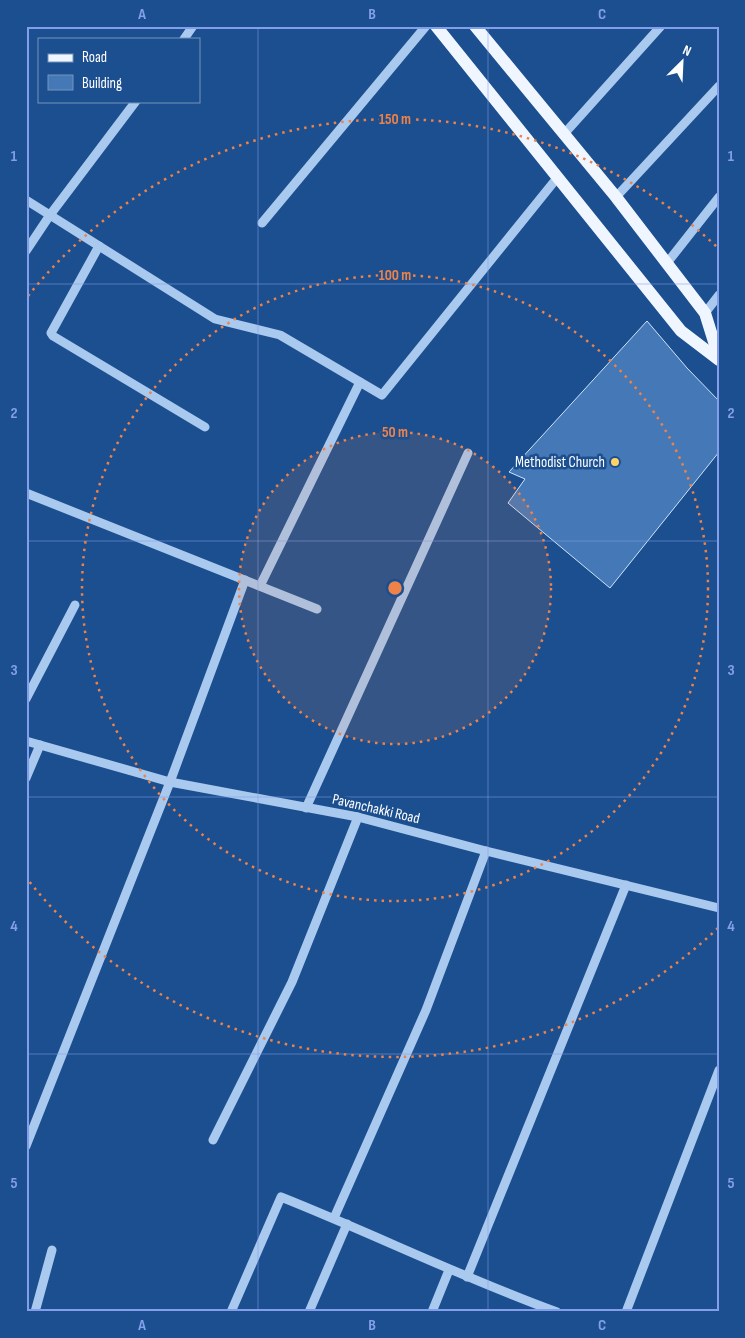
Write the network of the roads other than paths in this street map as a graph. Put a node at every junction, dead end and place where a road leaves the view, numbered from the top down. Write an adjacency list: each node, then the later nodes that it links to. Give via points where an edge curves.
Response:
1 (193, 26): 6 (street)
2 (426, 26): 15 (street)
3 (436, 26): 10 (main road)
4 (475, 26): 9 (main road)
5 (661, 26): 9 (street)
6 (185, 38)
7 (719, 86): 11 (street)
8 (135, 102): 14 (street)
9 (564, 134): 11 (main road)
10 (557, 178): 21 (main road, via 681,331); 22 (street, via 382,395)
11 (616, 197): 18 (main road)
12 (719, 197): 18 (street)
13 (26, 200): 14 (street)
14 (50, 215): 16 (street); 17 (street)
15 (262, 222)
16 (99, 246): 22 (street, via 215,319 280,335); 23 (street, via 51,333)
17 (26, 251)
18 (667, 264): 20 (main road)
19 (719, 295): 20 (street)
20 (705, 313): 21 (main road)
21 (719, 359)
22 (360, 382): 27 (street)
23 (205, 427)
24 (468, 453): 35 (street)
25 (26, 493): 26 (street)
26 (245, 580): 27 (street); 34 (street)
27 (260, 586): 29 (street)
28 (75, 605): 30 (street)
29 (317, 609)
30 (26, 699)
31 (26, 741): 32 (street, Pavanchakki Road)
32 (40, 745): 33 (street); 34 (street, Pavanchakki Road)
33 (26, 778)
34 (170, 782): 35 (street, Pavanchakki Road); 42 (street)
35 (306, 808): 36 (street, Pavanchakki Road)
36 (358, 817): 37 (street, Pavanchakki Road); 41 (street, via 292,982)
37 (486, 851): 38 (street, Pavanchakki Road); 43 (street, via 426,1010)
38 (626, 886): 39 (street, Pavanchakki Road); 47 (street)
39 (719, 908)
40 (719, 1070): 54 (street)
41 (213, 1140)
42 (26, 1146)
43 (334, 1218): 44 (street); 50 (street, via 281,1197)
44 (347, 1224): 46 (street); 51 (street)
45 (52, 1250): 49 (street)
46 (449, 1270): 47 (street); 52 (street)
47 (467, 1277): 48 (street)
48 (544, 1310): 53 (street)
49 (35, 1312)
50 (231, 1312)
51 (309, 1312)
52 (432, 1312)
53 (557, 1312)
54 (626, 1312)

